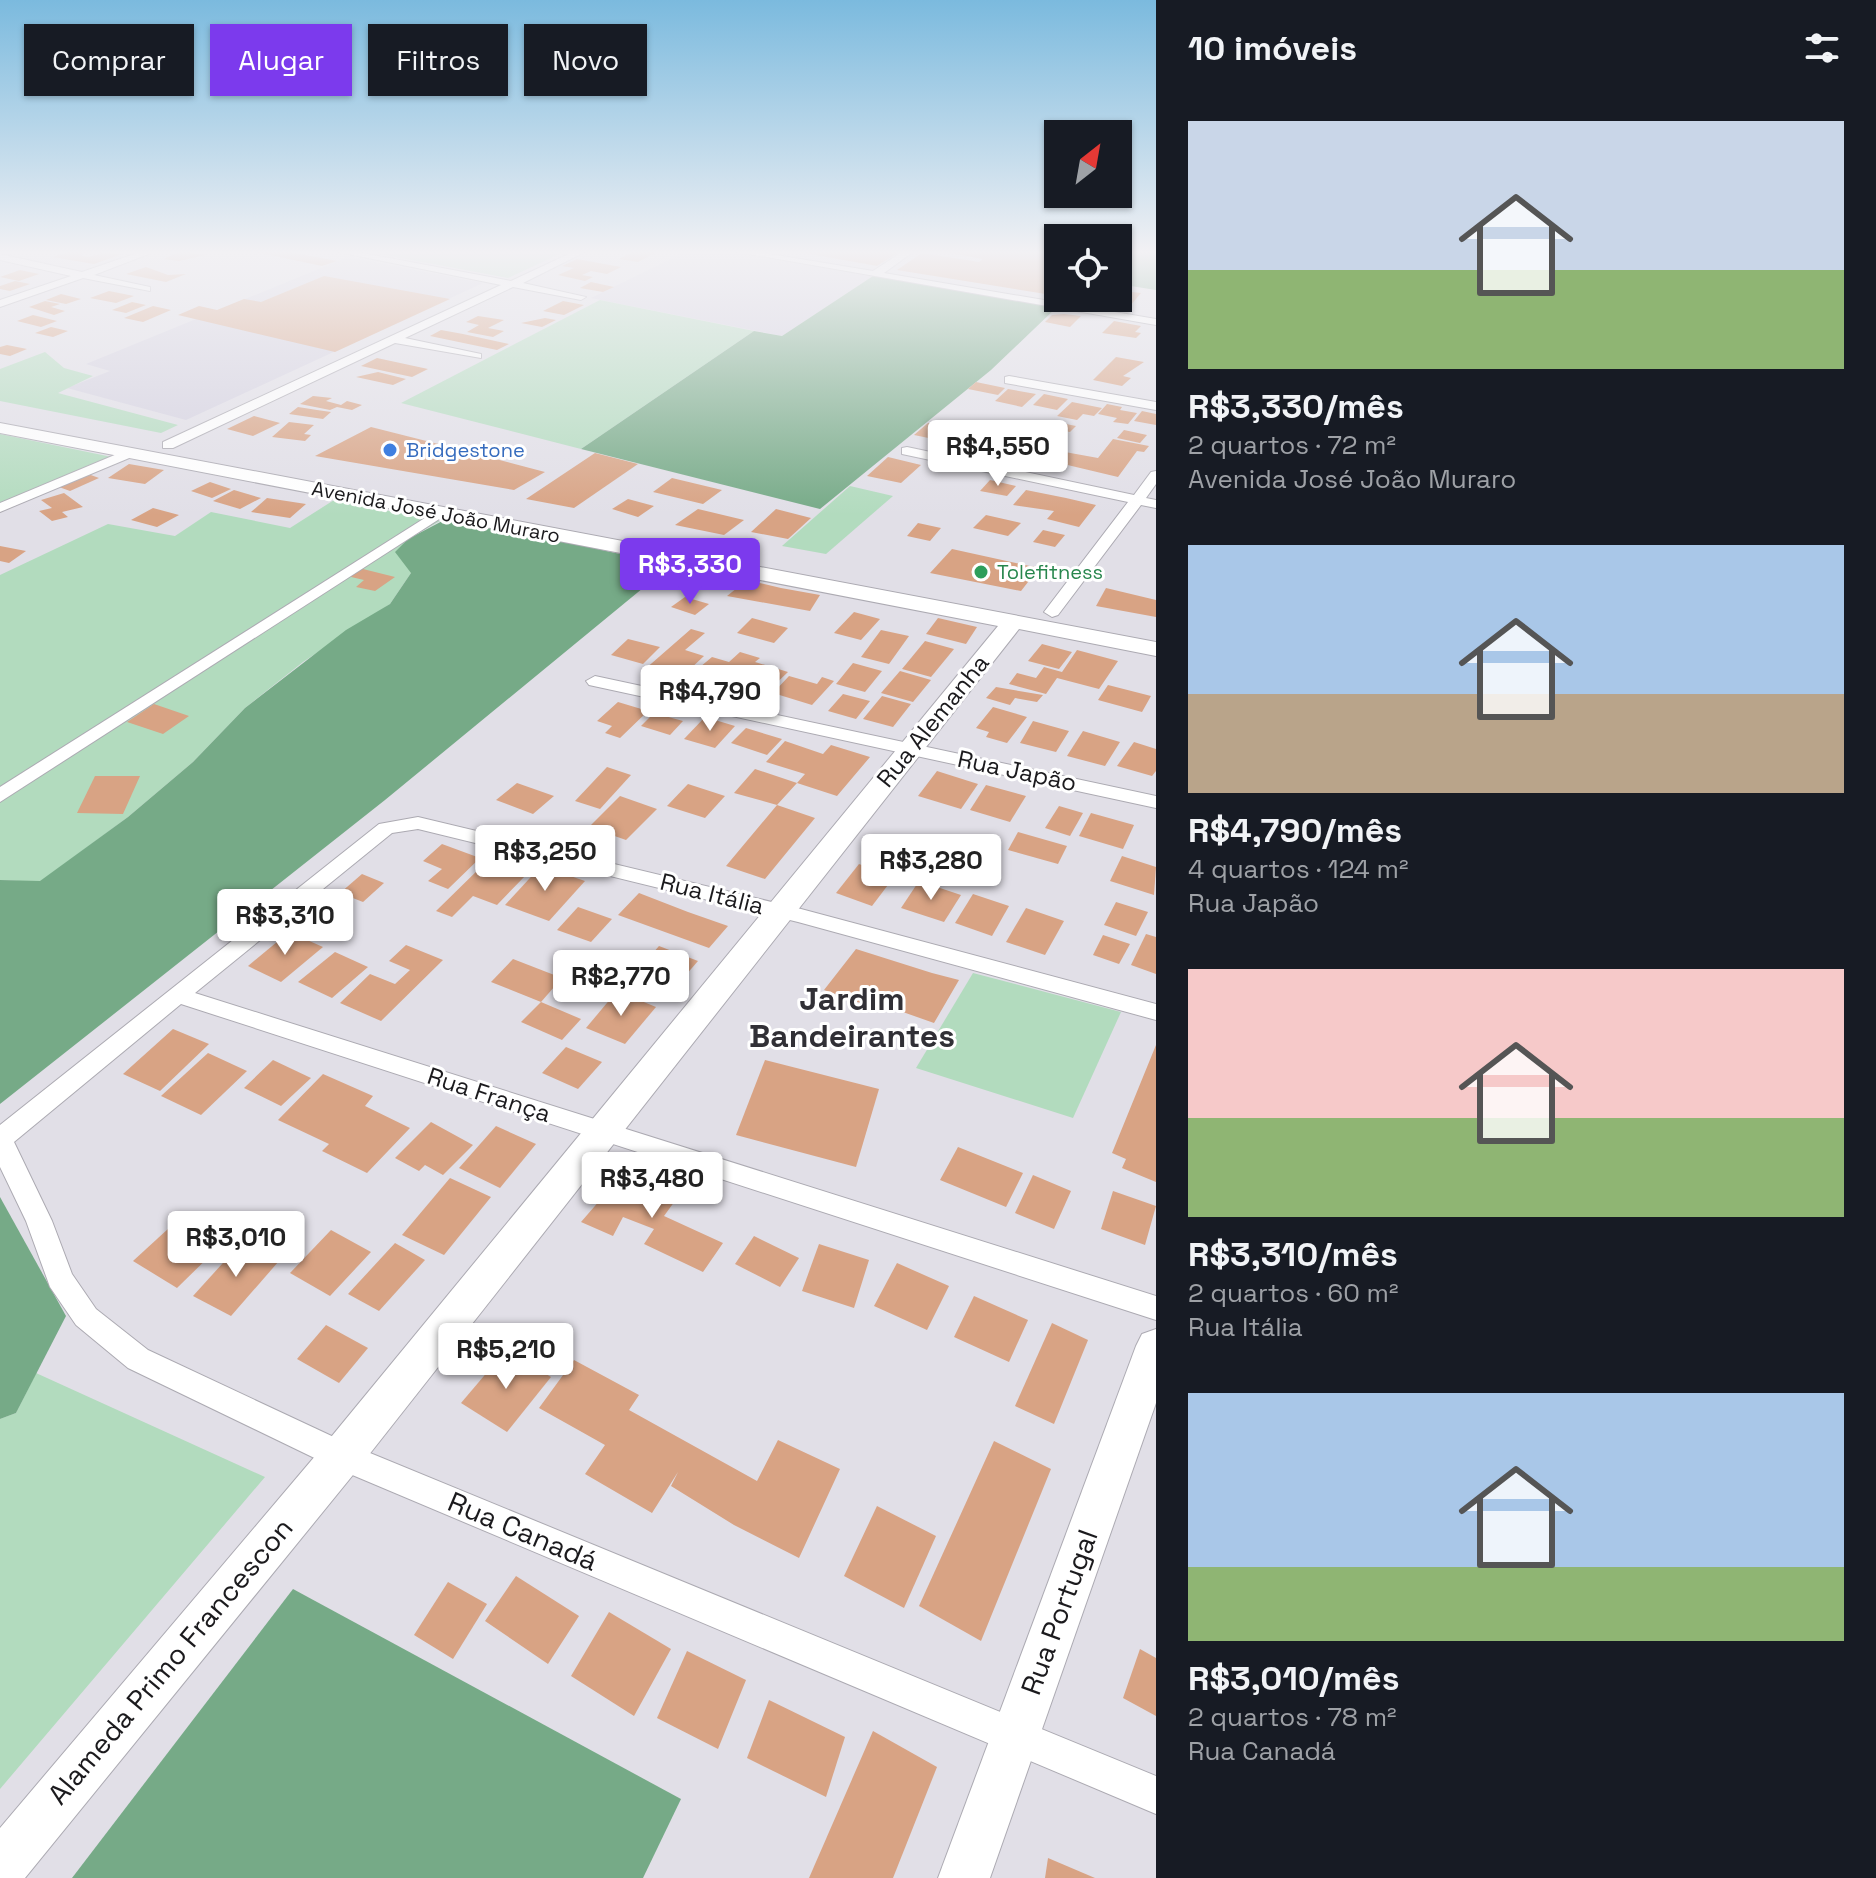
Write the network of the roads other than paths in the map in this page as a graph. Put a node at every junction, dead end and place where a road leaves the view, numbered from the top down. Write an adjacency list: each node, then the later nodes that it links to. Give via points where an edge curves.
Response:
1 (392, 340): 8 (street)
2 (396, 340): 3 (street)
3 (477, 356)
4 (1009, 380): 5 (street)
5 (1156, 406)
6 (0, 412): 9 (main road, Avenida José João Muraro)
7 (0, 428): 9 (main road, Avenida José João Muraro)
8 (168, 445): 9 (main road, Avenida José João Muraro); 11 (main road, Avenida José João Muraro)
9 (136, 449): 11 (main road, via 204,464 222,459); 15 (street); 16 (main road, Avenida José João Muraro)
10 (907, 451): 13 (street)
11 (218, 455): 18 (main road, Avenida José João Muraro)
12 (1156, 475): 13 (street)
13 (1137, 500): 14 (street); 21 (street)
14 (1156, 504)
15 (0, 508)
16 (439, 513): 17 (main road, Avenida José João Muraro); 27 (street)
17 (756, 572): 18 (main road, via 845,586 859,582 861,577); 20 (main road, Avenida José João Muraro)
18 (854, 574): 19 (main road, Avenida José João Muraro)
19 (955, 594): 20 (main road, via 887,584 879,587); 21 (main road, Avenida José João Muraro)
20 (882, 598): 22 (main road, Avenida José João Muraro)
21 (1052, 612): 23 (main road, Avenida José João Muraro)
22 (1013, 622): 24 (main road, Avenida José João Muraro); 26 (main road, Rua Alemanha)
23 (1156, 631)
24 (1156, 649)
25 (595, 681): 26 (street, Rua Japão)
26 (912, 748): 28 (street, Rua Japão); 29 (main road, Rua Alemanha)
27 (0, 796)
28 (1156, 802)
29 (779, 910): 30 (street, Rua Itália, via 418,823 400,824 386,828); 31 (street, Rua Itália); 32 (main road, Rua Alemanha)
30 (177, 995): 32 (street, Rua França); 33 (street)
31 (1156, 1012)
32 (601, 1131): 34 (street, Rua França); 36 (main road, Rua Alemanha)
33 (0, 1140): 36 (street, Rua Canadá, via 60,1279 86,1317 138,1359)
34 (1156, 1308)
35 (1156, 1346): 37 (main road, Rua Portugal)
36 (342, 1456): 37 (street, Rua Canadá); 39 (main road, Alameda Primo Francescon)
37 (1015, 1735): 38 (street, Rua Canadá); 40 (main road, Rua Portugal)
38 (1156, 1795)
39 (0, 1868)
40 (964, 1878)

